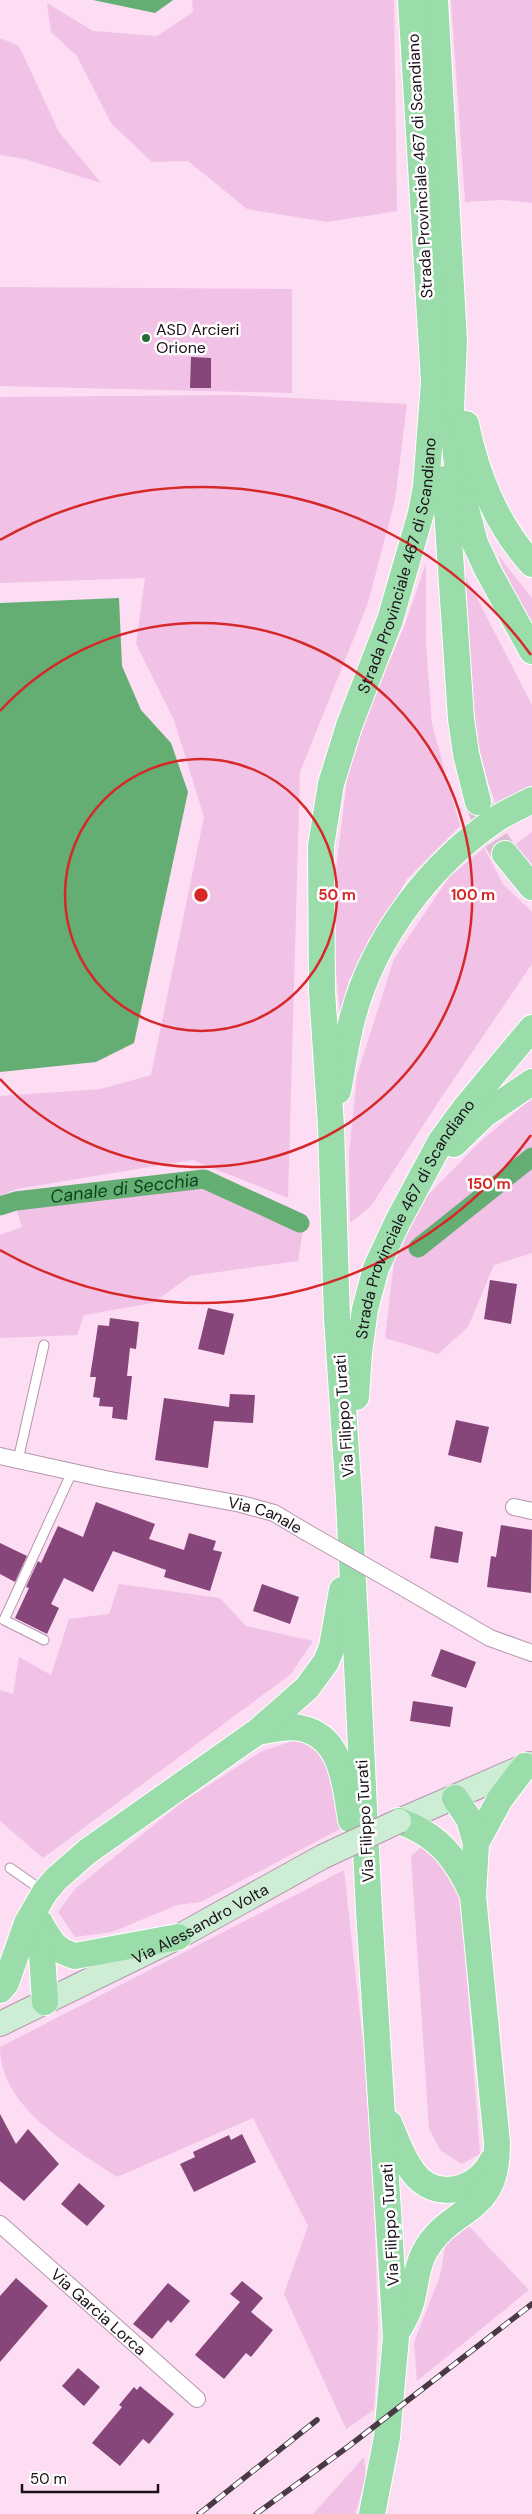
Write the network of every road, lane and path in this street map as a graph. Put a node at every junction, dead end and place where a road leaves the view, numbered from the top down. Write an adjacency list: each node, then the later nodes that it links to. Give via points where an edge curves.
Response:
1 (411, 0): 3 (main road, Strada Provinciale 467 di Scandiano)
2 (434, 0): 3 (main road, Strada Provinciale 467 di Scandiano)
3 (442, 339): 4 (main road, Strada Provinciale 467 di Scandiano); 5 (main road, via 461,399 475,460 498,513); 6 (main road, Strada Provinciale 467 di Scandiano, via 459,482 466,514 487,570)
4 (434, 382): 8 (main road, via 442,443 461,719); 13 (main road, Strada Provinciale 467 di Scandiano, via 429,458 421,513 390,620 349,726 331,784 321,846 322,991)
5 (532, 564)
6 (532, 651)
7 (532, 800): 13 (main road, via 500,817 468,840 432,875 400,917 375,958 353,1015)
8 (478, 802)
9 (505, 854): 10 (main road)
10 (532, 887)
11 (532, 1028): 14 (main road, Strada Provinciale 467 di Scandiano, via 441,1141)
12 (532, 1082): 14 (main road, via 485,1114)
13 (331, 1126): 19 (main road, Via Filippo Turati, via 337,1318)
14 (424, 1176): 19 (main road, Strada Provinciale 467 di Scandiano, via 376,1268 365,1309)
15 (44, 1345): 17 (lane)
16 (0, 1456): 17 (street, Via Canale)
17 (18, 1460): 18 (street, Via Canale)
18 (72, 1472): 22 (lane, via 4,1620); 23 (street, Via Canale, bridge, via 240,1504 274,1514 466,1625)
19 (349, 1497): 25 (main road, via 347,1554 332,1647 326,1662 307,1688); 32 (main road, Via Filippo Turati)
20 (514, 1507): 21 (street)
21 (532, 1511)
22 (44, 1640)
23 (527, 1651): 24 (street)
24 (532, 1666)
25 (257, 1732): 32 (main road, via 299,1728 329,1743 342,1772); 33 (main road, via 88,1851)
26 (529, 1764): 27 (main road); 29 (main road, via 500,1799)
27 (455, 1798): 28 (main road); 29 (main road, via 469,1819); 31 (main road, via 455,1836)
28 (399, 1821): 31 (main road, via 417,1828 446,1850); 36 (main road, Via Alessandro Volta, bridge, via 322,1857)
29 (476, 1843): 34 (main road)
30 (10, 1868): 33 (lane)
31 (460, 1868): 34 (main road)
32 (368, 1890): 41 (main road, Via Filippo Turati)
33 (45, 1892): 35 (main road); 37 (main road, via 27,1923)
34 (473, 1896): 42 (main road)
35 (40, 1923): 36 (main road, via 60,1952 75,1956); 39 (main road)
36 (178, 1937): 39 (main road, Via Alessandro Volta)
37 (22, 1941): 38 (main road, via 6,1984); 39 (main road, via 29,1980)
38 (0, 1990)
39 (45, 2002): 40 (main road, Via Alessandro Volta)
40 (0, 2024)
41 (383, 2108): 42 (main road, via 412,2171 423,2182 455,2190 471,2186 488,2169); 44 (main road, Via Filippo Turati)
42 (498, 2150): 44 (main road, via 497,2169 489,2189 478,2203 436,2234 423,2254 410,2305)
43 (0, 2224): 45 (street, Via Garcia Lorca)
44 (396, 2337): 46 (main road, Via Filippo Turati, via 387,2437)
45 (197, 2399)
46 (372, 2514)

